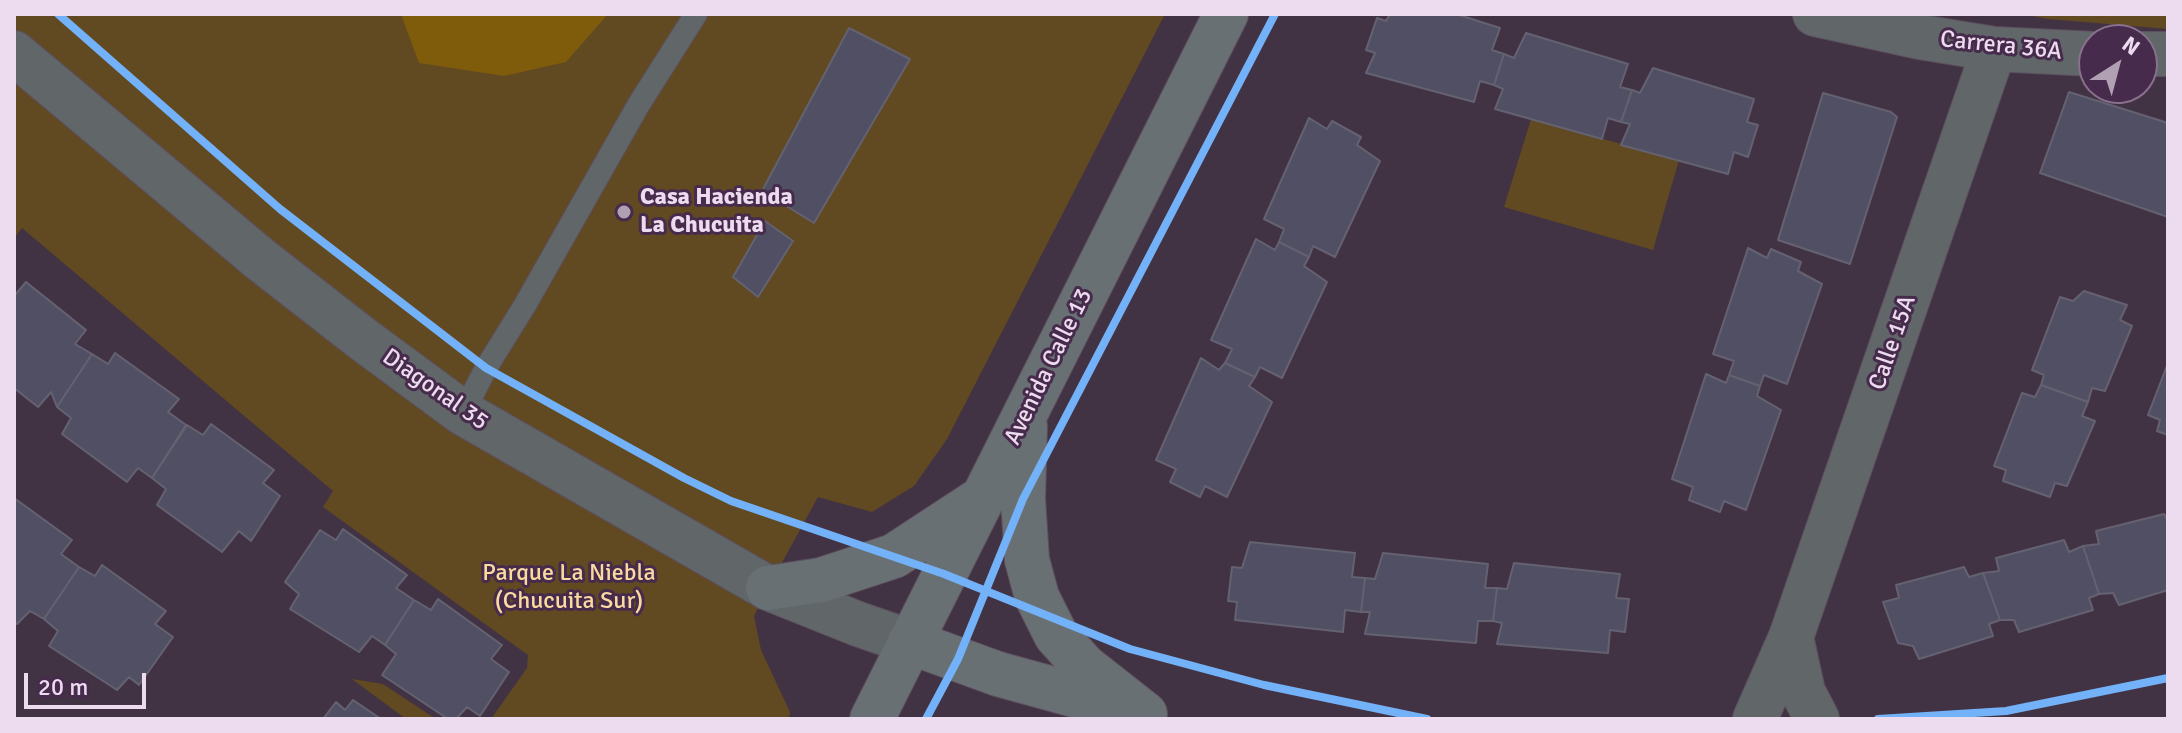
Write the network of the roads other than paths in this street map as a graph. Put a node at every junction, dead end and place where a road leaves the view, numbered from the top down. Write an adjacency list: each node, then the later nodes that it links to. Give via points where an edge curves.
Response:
1 (696, 14): 7 (lane)
2 (1226, 14): 8 (main road, Avenida Calle 13)
3 (1815, 14): 4 (street, Carrera 36A)
4 (1994, 49): 6 (street, Carrera 36A); 11 (street, Calle 15A)
5 (14, 53): 7 (street, Diagonal 35, via 260,259)
6 (2078, 53)
7 (463, 413): 10 (street, Diagonal 35)
8 (1026, 413): 9 (main road, Avenida Calle 13); 13 (main road, via 1023,499 1027,560 1037,597 1056,635 1084,666)
9 (986, 495): 10 (main road, via 894,556 821,580); 12 (main road, Avenida Calle 13)
10 (768, 588): 12 (street, Diagonal 35)
11 (1791, 637): 15 (street, Calle 15A); 16 (street, via 1803,692)
12 (910, 642): 13 (main road, via 998,674); 14 (main road, Avenida Calle 13)
13 (1157, 716)
14 (872, 719)
15 (1755, 719)
16 (1817, 719)

